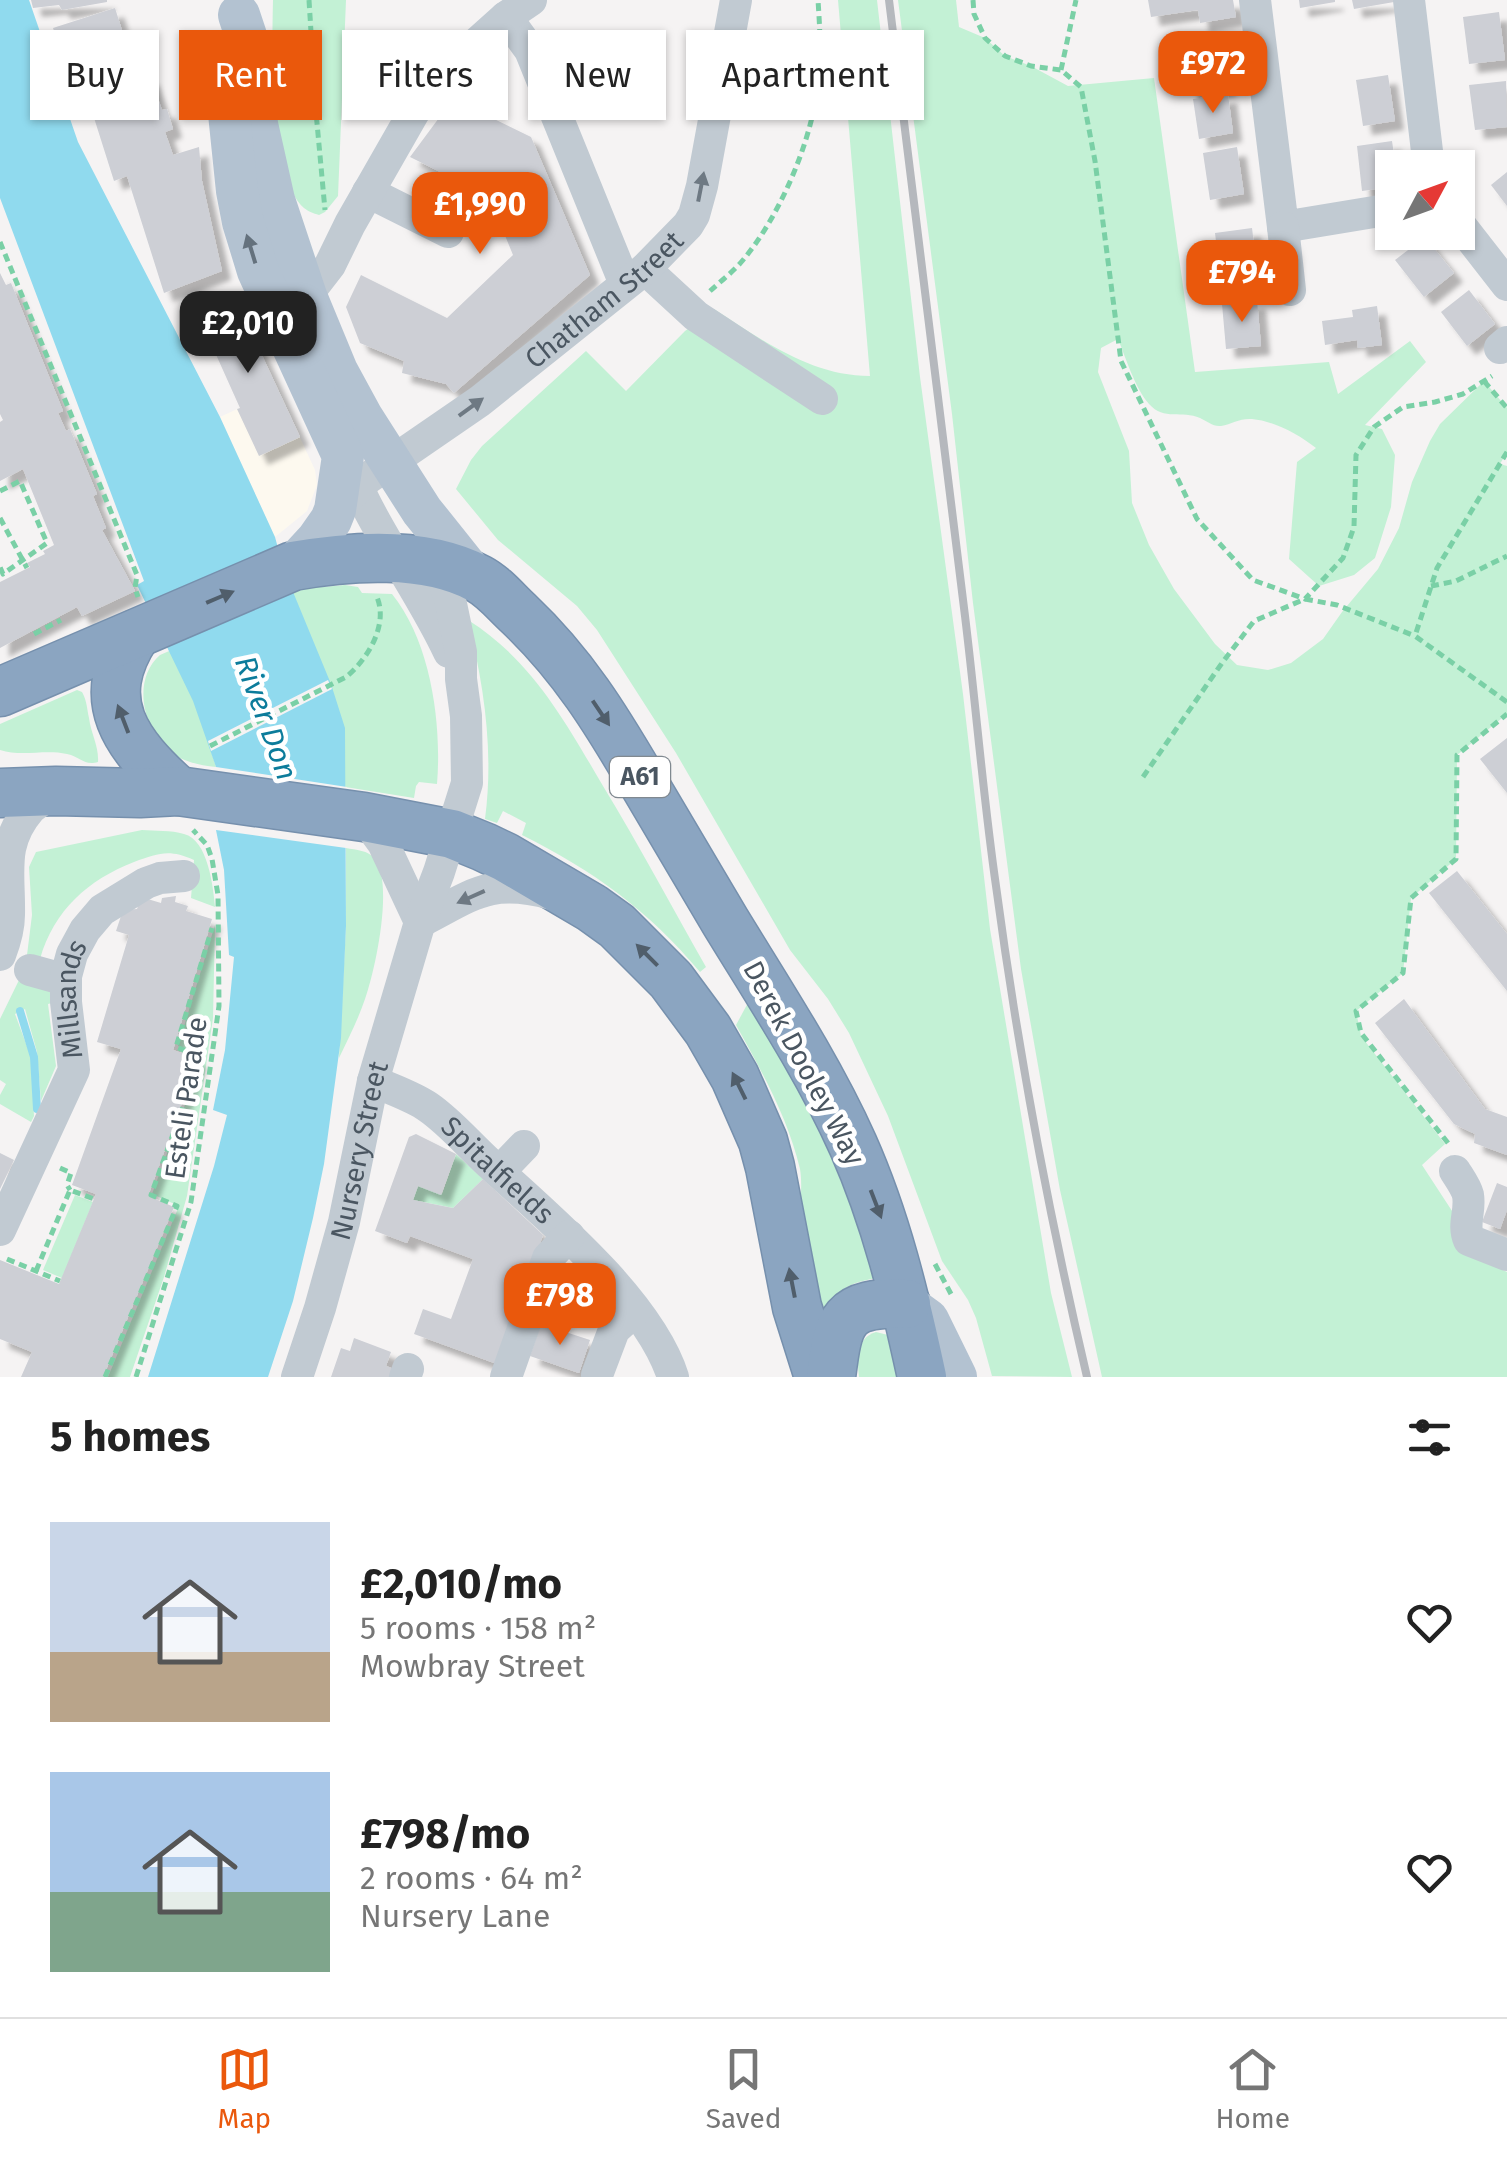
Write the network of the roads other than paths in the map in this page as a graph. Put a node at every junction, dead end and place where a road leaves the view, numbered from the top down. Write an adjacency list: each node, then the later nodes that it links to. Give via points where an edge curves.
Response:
1 (736, 0): 12 (street, Chatham Street, one-way to 1, via 694,215)
2 (1255, 0): 9 (street)
3 (1410, 0): 6 (street)
4 (238, 8): 15 (main road, via 253,57 274,200); 16 (main road, one-way to 4, via 258,271 237,190 226,88)
5 (519, 8): 7 (street, via 467,52 414,112); 12 (street, via 530,50)
6 (1427, 150)
7 (368, 192): 10 (street); 15 (street)
8 (1375, 212): 9 (street)
9 (1283, 228): 14 (street)
10 (448, 232)
11 (1475, 244): 13 (street)
12 (635, 276): 17 (street); 18 (street, Chatham Street, one-way to 12, via 480,401)
13 (1507, 284)
14 (1290, 290)
15 (306, 296): 16 (street); 18 (main road, via 337,371)
16 (288, 339): 18 (main road)
17 (822, 399)
18 (356, 479): 19 (street); 19 (main road, via 418,502); 20 (main road, via 317,540)
19 (418, 564): 20 (highway); 22 (street, via 433,619); 22 (street, Nursery Street, via 461,652); 33 (highway, A61, one-way to 33, via 487,584 570,666)
20 (288, 568): 21 (highway, one-way to 20)
21 (145, 622): 23 (highway); 27 (highway, one-way to 21, via 139,751 117,710 122,655)
22 (461, 679): 29 (street, Nursery Street, via 468,768)
23 (0, 692)
24 (0, 768): 25 (highway, via 32,773)
25 (63, 791): 26 (highway); 27 (highway, via 140,793); 34 (street, via 30,809 7,841 9,914)
26 (0, 793)
27 (184, 803): 28 (highway)
28 (355, 815): 29 (highway); 32 (street, via 383,843)
29 (452, 834): 31 (highway, via 506,856); 32 (street, Nursery Street)
30 (184, 876): 36 (street, Millsands, via 146,883 102,910 72,954)
31 (592, 908): 32 (street, one-way to 32, via 549,892 496,888); 37 (highway, one-way to 31, via 646,954)
32 (420, 922): 38 (street, Nursery Street)
33 (728, 925): 37 (highway, via 724,974 716,992); 45 (highway, Derek Dooley Way / A61, one-way to 45, via 852,1144 887,1232)
34 (1, 952)
35 (30, 970): 36 (street)
36 (66, 980): 42 (street, Millsands, via 74,1070)
37 (695, 1010): 51 (highway, one-way to 37, via 797,1307 763,1140)
38 (372, 1081): 41 (street, Spitalfields, via 428,1107); 48 (street, Nursery Street, via 344,1222)
39 (524, 1146): 41 (street)
40 (1455, 1171): 43 (street, via 1468,1192 1469,1240)
41 (499, 1172): 44 (street, Spitalfields)
42 (0, 1230)
43 (1507, 1255)
44 (545, 1259): 46 (street, Spitalfields); 49 (street)
45 (906, 1304): 52 (highway, via 867,1306 847,1318 836,1338); 53 (highway, Derek Dooley Way / A61); 54 (main road, via 928,1320)
46 (635, 1311): 47 (street, via 614,1330); 50 (street, Spitalfields)
47 (597, 1375)
48 (296, 1377)
49 (506, 1377)
50 (673, 1377)
51 (819, 1377)
52 (830, 1377)
53 (922, 1377)
54 (956, 1377)

